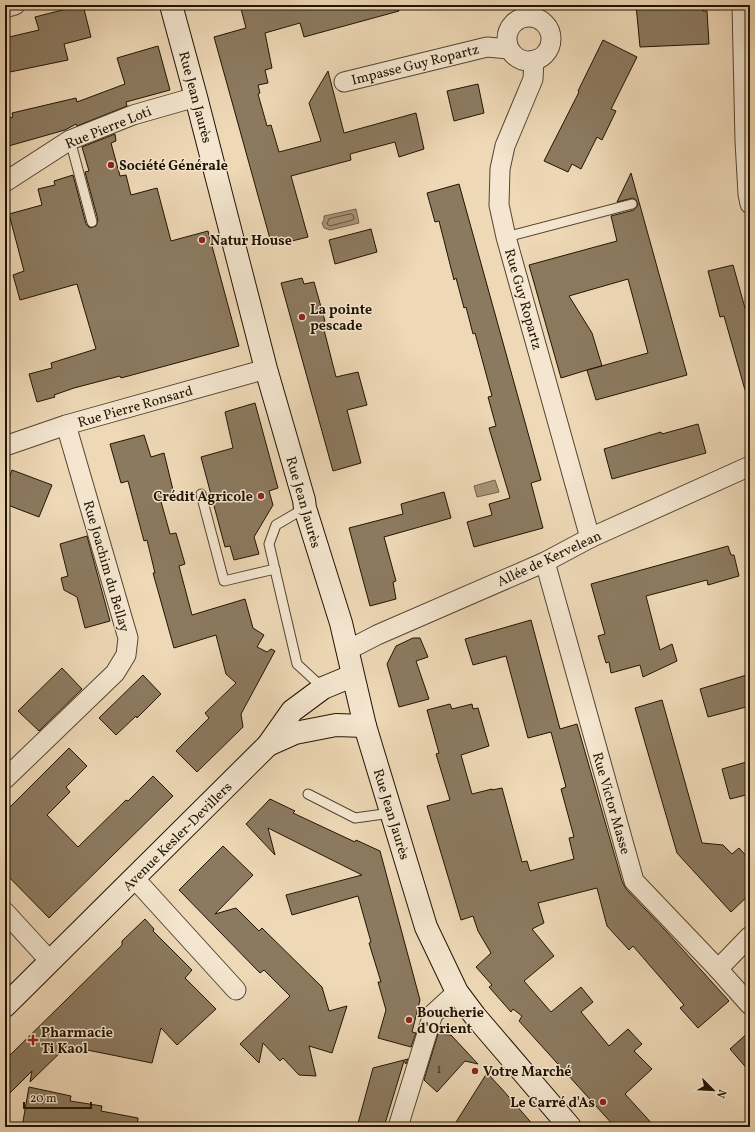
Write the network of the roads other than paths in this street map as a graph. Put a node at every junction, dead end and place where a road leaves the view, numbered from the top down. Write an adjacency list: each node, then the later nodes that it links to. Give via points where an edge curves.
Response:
1 (15, 5): 4 (street)
2 (171, 5): 9 (main road, Rue Jean Jaurès)
3 (742, 5): 13 (street, via 745,141)
4 (5, 8)
5 (536, 11): 6 (street, via 520,19 509,29); 7 (street, via 551,39 546,53)
6 (509, 50): 7 (street, via 520,60); 8 (street, Impasse Guy Ropartz, via 487,47)
7 (534, 60): 15 (street, Rue Guy Ropartz, via 533,79 505,146 500,169 499,205)
8 (344, 82)
9 (196, 97): 10 (street, Rue Pierre Loti, via 133,115); 16 (main road, Rue Jean Jaurès)
10 (70, 140): 11 (street, Rue Pierre Loti); 14 (lane)
11 (5, 182)
12 (632, 204): 15 (lane)
13 (750, 204)
14 (92, 222)
15 (506, 238): 22 (street, Rue Guy Ropartz)
16 (266, 369): 17 (street, Rue Pierre Ronsard); 21 (main road, Rue Jean Jaurès)
17 (66, 425): 18 (street, Rue Pierre Ronsard); 30 (street, Rue Joachim du Bellay, via 128,638 126,655 115,674)
18 (5, 446)
19 (750, 466): 22 (street, Allée de Kervelean)
20 (201, 494): 24 (lane, via 224,581)
21 (305, 508): 24 (lane, via 276,525 269,544); 25 (main road, Rue Jean Jaurès)
22 (590, 538): 23 (street, Allée de Kervelean)
23 (545, 562): 25 (street, Allée de Kervelean); 37 (street, Rue Victor Masse, via 634,881)
24 (275, 569): 27 (lane, via 297,664)
25 (348, 650): 26 (main road, Rue Jean Jaurès)
26 (352, 676): 27 (main road, Avenue Kesler-Devillers); 28 (main road, Rue Jean Jaurès)
27 (323, 688): 29 (main road, Avenue Kesler-Devillers, via 292,711)
28 (365, 726): 29 (main road, via 336,725 295,733); 32 (main road, Rue Jean Jaurès)
29 (268, 745): 33 (main road, Avenue Kesler-Devillers)
30 (5, 779)
31 (308, 794): 32 (lane, via 355,818)
32 (391, 813): 39 (main road, Rue Jean Jaurès, via 426,927)
33 (135, 879): 36 (main road, Avenue Kesler-Devillers); 38 (street)
34 (5, 912): 36 (street)
35 (750, 936): 37 (street)
36 (50, 961): 41 (main road, Avenue Kesler-Devillers)
37 (718, 969): 40 (street, Rue Victor Masse)
38 (236, 990)
39 (457, 992): 42 (street, via 433,1014); 43 (main road, Rue Jean Jaurès)
40 (750, 1005)
41 (5, 1006)
42 (398, 1127)
43 (570, 1127)

